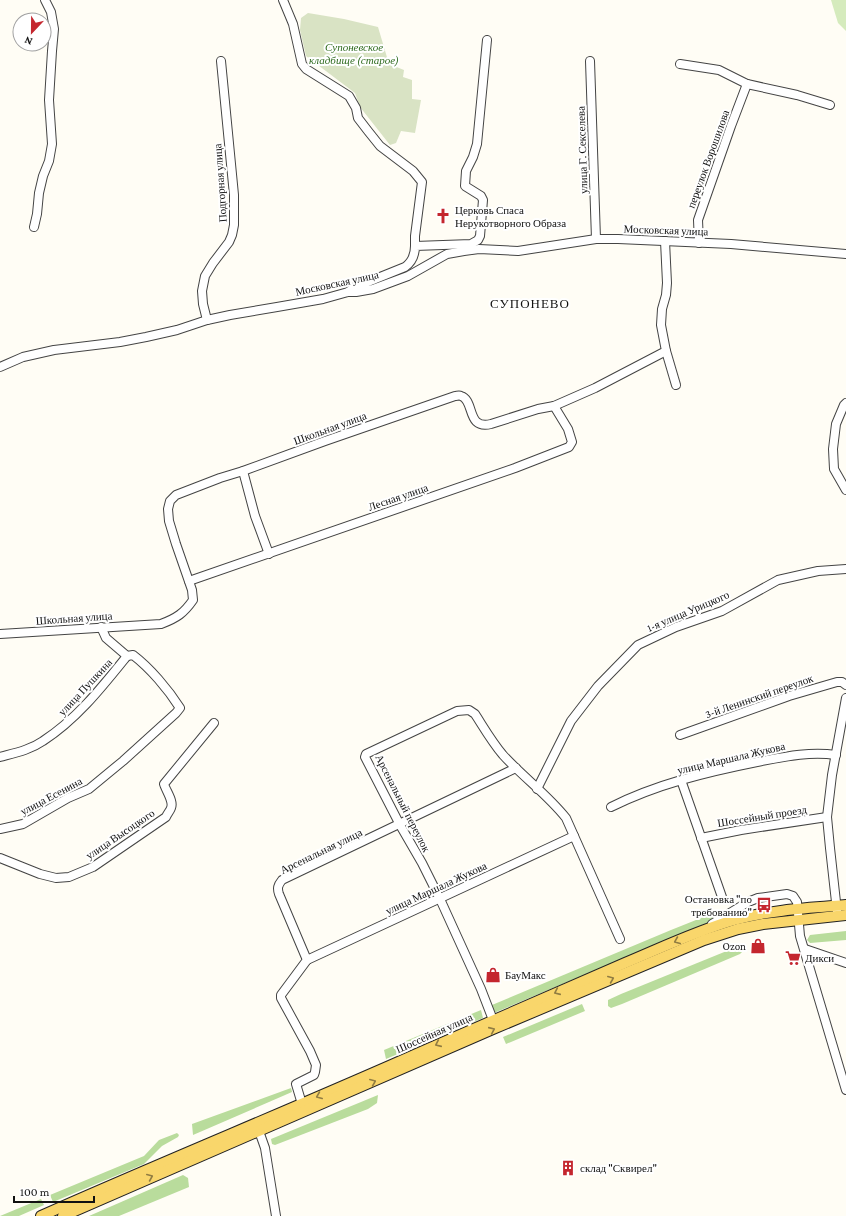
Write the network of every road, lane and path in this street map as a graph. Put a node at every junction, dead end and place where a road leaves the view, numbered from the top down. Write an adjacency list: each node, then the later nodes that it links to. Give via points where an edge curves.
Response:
1 (45, 0): 9 (street, via 51,12 54,29 49,100 52,144 49,161 42,176)
2 (283, 0): 13 (street, via 293,24 302,64 350,96 358,118 380,146 413,171 422,182 414,236)
3 (487, 40): 13 (street, via 477,144 466,171 465,186 483,200 480,236 467,245)
4 (221, 61): 16 (street, Подгорная улица, via 234,195 234,225 229,242 205,276 202,291)
5 (590, 61): 10 (street, улица Г. Секселева)
6 (680, 64): 7 (street, via 719,70)
7 (747, 84): 8 (street); 12 (street, переулок Ворошилова, via 698,220)
8 (830, 105)
9 (34, 227)
10 (596, 239): 11 (street, Московская улица); 15 (street, Московская улица, via 518,251 479,249 447,254 403,278 373,289)
11 (665, 241): 12 (street, Московская улица); 17 (street, via 667,283 661,325)
12 (698, 243): 14 (street, Московская улица)
13 (415, 246): 15 (street, via 413,258 405,267)
14 (846, 254)
15 (348, 292): 16 (street, Московская улица)
16 (207, 320): 18 (street, Московская улица, via 146,337 23,357)
17 (666, 351): 19 (street); 21 (street, Школьная улица)
18 (0, 367)
19 (676, 385)
20 (846, 403): 23 (street, via 836,424 833,449 834,469)
21 (554, 406): 22 (street, Школьная улица, via 486,425 476,422 467,401 462,396 455,396); 24 (street, Лесная улица, via 568,428 572,442 569,447)
22 (243, 471): 24 (street, via 255,516); 26 (street, Школьная улица, via 176,495 170,501 169,521)
23 (846, 490)
24 (269, 554): 26 (street, Лесная улица)
25 (846, 569): 38 (street, 1-я улица Урицкого, via 818,571 778,580 722,611 676,626 638,645 598,686 571,721)
26 (189, 581): 27 (street, Школьная улица, via 194,600 174,619 162,624)
27 (101, 627): 28 (street, Школьная улица); 29 (street, улица Пушкина, via 106,638)
28 (0, 634)
29 (127, 656): 35 (street, улица Пушкина, via 97,694 66,724 43,742); 42 (street, улица Есенина, via 133,655 142,661 180,708 89,789 23,824)
30 (846, 685): 33 (street, 3-й Ленинский переулок, via 837,682 789,696)
31 (846, 698): 34 (street)
32 (214, 723): 45 (street, улица Высоцкого, via 164,784 172,801 172,808 166,817 92,867 69,877 56,878)
33 (680, 735)
34 (836, 755): 37 (street, улица Маршала Жукова, via 789,756); 40 (street)
35 (0, 757)
36 (516, 768): 38 (street, Арсенальный переулок); 41 (street, Арсенальная улица); 41 (street, Арсенальный переулок, via 475,714 469,710 457,711 366,754 365,757)
37 (681, 780): 39 (street, улица Маршала Жукова); 44 (street)
38 (537, 789): 43 (street, Арсенальный переулок, via 566,818)
39 (611, 807)
40 (828, 817): 44 (street, Шоссейный проезд); 48 (street, via 830,848)
41 (400, 825): 47 (street, Арсенальный переулок); 53 (street, Арсенальная улица, via 282,880 279,894)
42 (0, 829)
43 (574, 836): 47 (street, улица Маршала Жукова); 51 (street, Арсенальный переулок)
44 (701, 838): 46 (street)
45 (0, 858)
46 (722, 896)
47 (440, 899): 53 (street, улица Маршала Жукова); 55 (street, Арсенальный переулок)
48 (842, 910): 49 (main road, Шоссейная улица)
49 (797, 914): 50 (main road, Шоссейная улица, via 750,916); 50 (street, via 797,902 790,895 758,898); 52 (street); 58 (main road, Шоссейная улица, one-way to 49, via 704,940 725,932)
50 (700, 932): 55 (main road, Шоссейная улица, one-way to 55)
51 (620, 938)
52 (805, 950): 54 (street); 56 (street)
53 (307, 960): 57 (street, via 281,996 316,1065 314,1075 296,1084)
54 (846, 963)
55 (493, 1020): 57 (main road, Шоссейная улица, one-way to 57)
56 (846, 1090)
57 (302, 1104): 59 (main road, Шоссейная улица)
58 (259, 1131): 60 (main road, Шоссейная улица, one-way to 58); 61 (street, via 265,1148)
59 (41, 1216)
60 (63, 1216)
61 (276, 1216)

